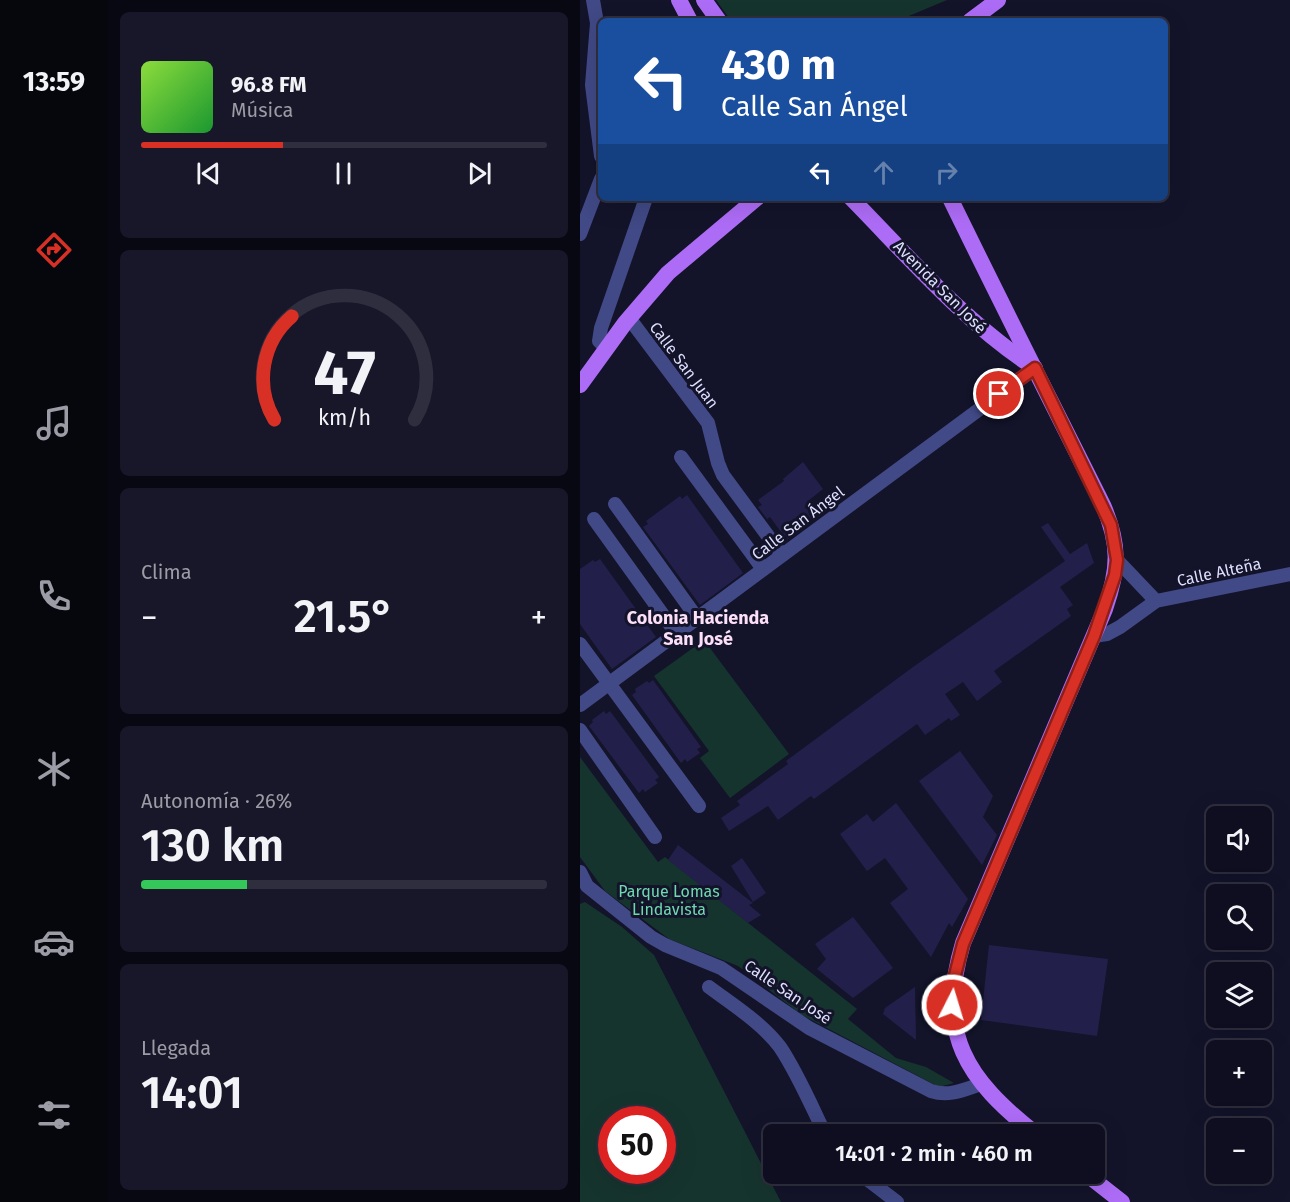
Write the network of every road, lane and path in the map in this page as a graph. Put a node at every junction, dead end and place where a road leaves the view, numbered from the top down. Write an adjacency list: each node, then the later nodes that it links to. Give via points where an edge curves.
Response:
1 (679, 0): 6 (main road)
2 (704, 0): 7 (main road)
3 (998, 0): 8 (main road)
4 (594, 4): 5 (street); 9 (street, via 597,35 592,85)
5 (580, 6)
6 (688, 18)
7 (717, 18)
8 (974, 18)
9 (598, 132)
10 (598, 187): 15 (street)
11 (645, 201): 17 (street, via 601,328 599,340)
12 (753, 201): 16 (main road, via 676,266)
13 (854, 201): 18 (main road, Avenida San José, via 970,317)
14 (951, 201): 18 (main road, Avenida San José)
15 (580, 234)
16 (629, 318): 17 (main road); 23 (street, Calle San Juan, via 708,423 723,475)
17 (606, 348): 19 (main road)
18 (1035, 368): 23 (street, Calle San Ángel); 24 (main road, Avenida San José, via 1111,525)
19 (580, 386)
20 (681, 457): 25 (street)
21 (614, 504): 28 (street)
22 (594, 519): 29 (street)
23 (782, 555): 25 (street, Calle San Ángel)
24 (1117, 560): 27 (street); 30 (main road, Avenida San José, via 1113,586)
25 (763, 569): 28 (street, Calle San Ángel)
26 (1290, 574): 27 (street, Calle Alteña)
27 (1156, 601): 30 (street, Calle Alteña, via 1120,627)
28 (697, 618): 29 (street, Calle San Ángel)
29 (676, 633): 32 (street, Calle San Ángel)
30 (1094, 636): 41 (main road, Avenida San José, via 958,958 952,1005 955,1029 968,1064)
31 (580, 644): 32 (street)
32 (608, 684): 33 (street, Calle San Ángel); 36 (street)
33 (580, 705): 34 (street)
34 (580, 716)
35 (580, 730): 37 (street)
36 (699, 806)
37 (655, 837)
38 (580, 872): 39 (street)
39 (584, 890): 41 (street, Calle San José, via 651,937 733,974 809,1028 931,1091 952,1094)
40 (709, 987): 42 (street, via 779,1047)
41 (981, 1084): 43 (main road, Avenida San José)
42 (820, 1124)
43 (1024, 1124)
44 (873, 1184): 46 (street)
45 (1100, 1184): 47 (main road)
46 (896, 1202)
47 (1122, 1202)

